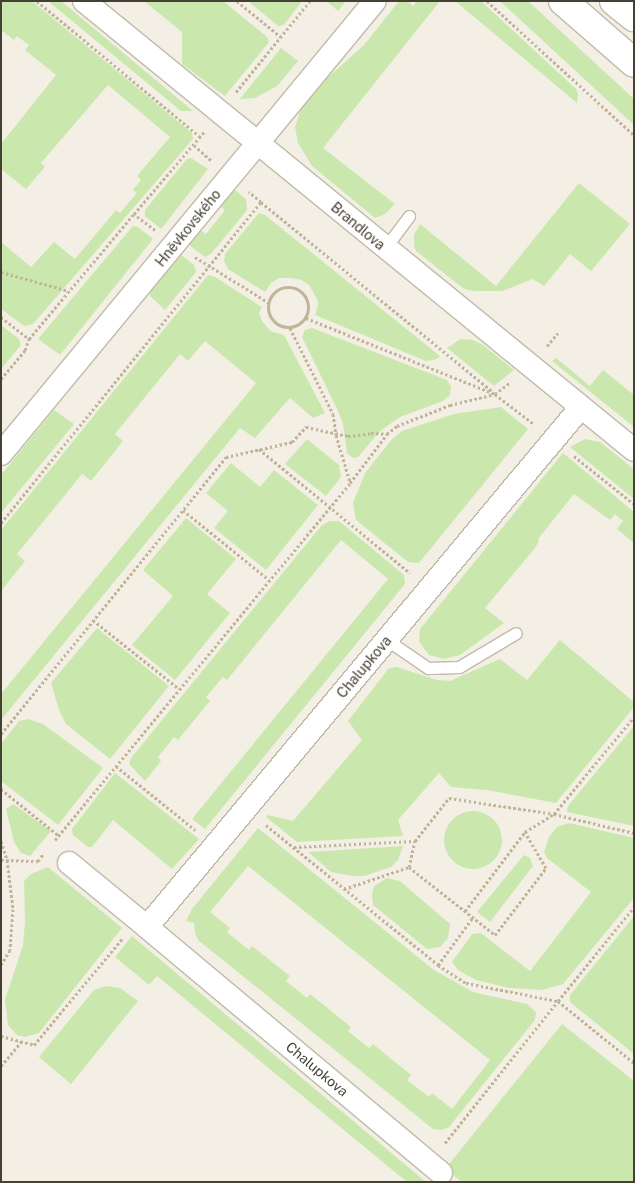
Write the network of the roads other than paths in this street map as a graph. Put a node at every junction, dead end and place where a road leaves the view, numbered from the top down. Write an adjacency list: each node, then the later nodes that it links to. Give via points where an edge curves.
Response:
1 (84, 1): 7 (street, Brandlova)
2 (375, 1): 7 (street, Hněvkovského)
3 (563, 1): 6 (street)
4 (614, 1): 5 (street)
5 (634, 17)
6 (634, 62)
7 (258, 143): 9 (street, Brandlova); 12 (street, Hněvkovského)
8 (410, 216): 9 (lane)
9 (384, 248): 10 (street, Brandlova)
10 (581, 407): 11 (street, Brandlova); 14 (street, Chalupkova)
11 (634, 450)
12 (1, 454)
13 (516, 633): 14 (lane, via 459,667 428,668)
14 (387, 640): 16 (street, Chalupkova, via 246,808)
15 (69, 863): 16 (street, Chalupkova)
16 (143, 923): 17 (street, Chalupkova)
17 (435, 1167)

